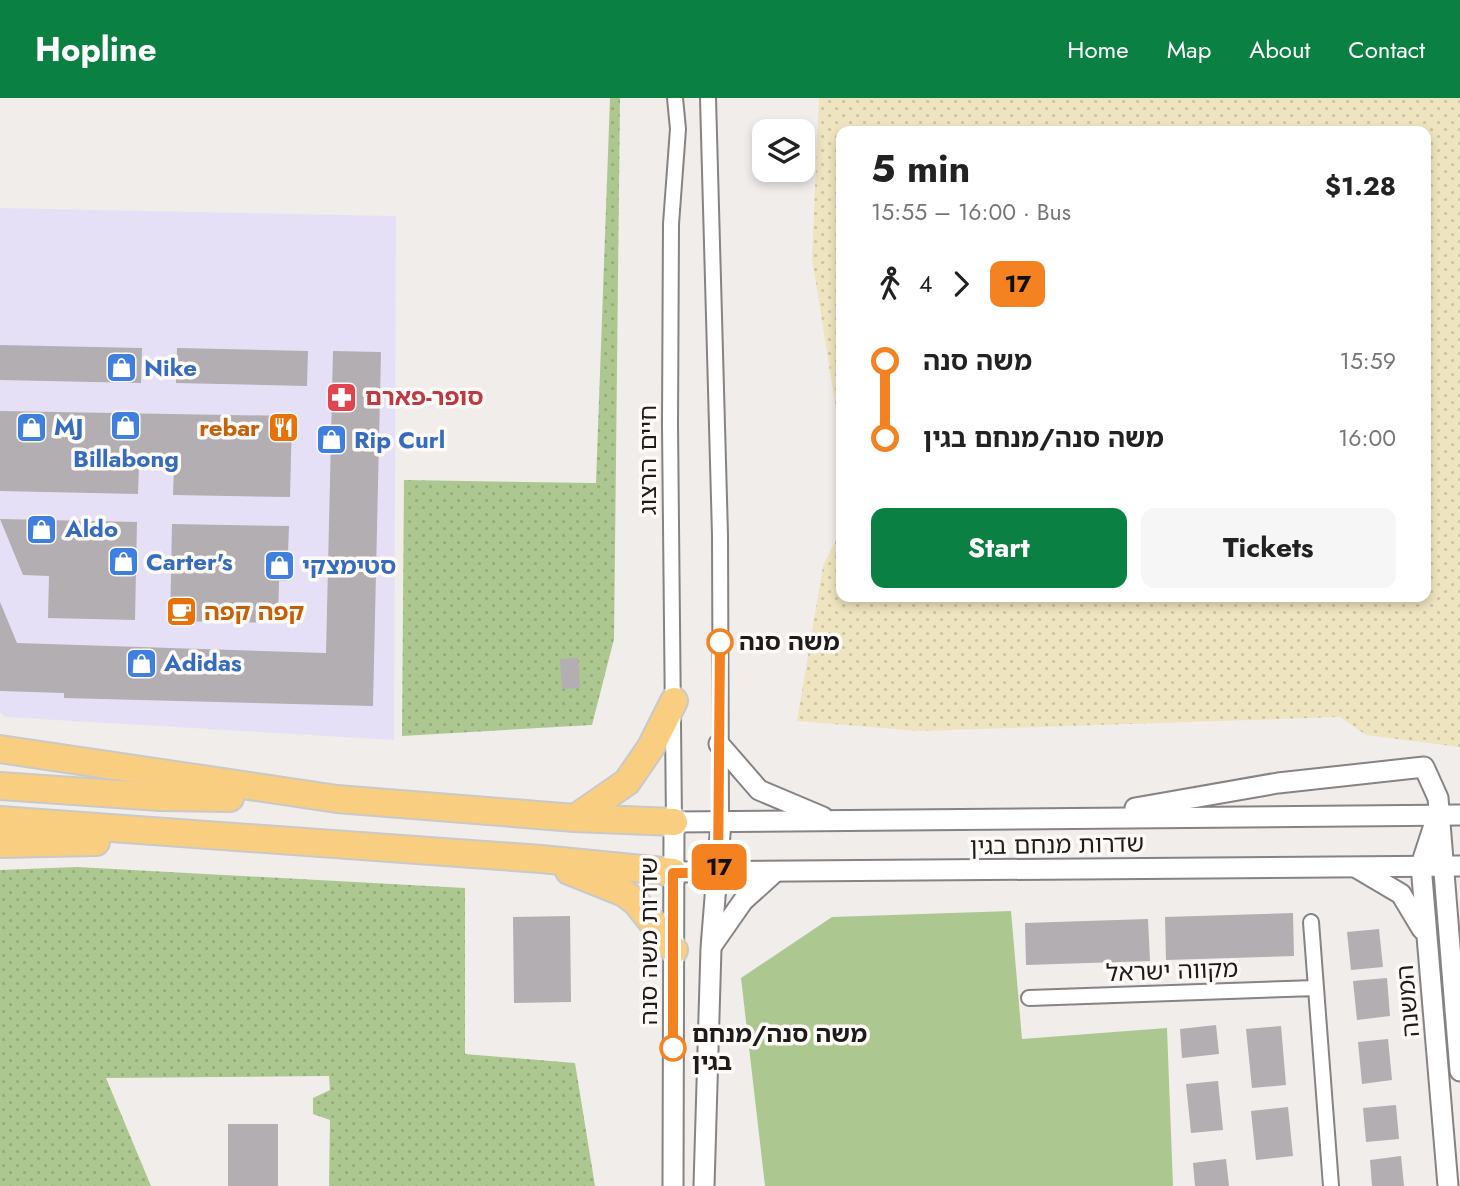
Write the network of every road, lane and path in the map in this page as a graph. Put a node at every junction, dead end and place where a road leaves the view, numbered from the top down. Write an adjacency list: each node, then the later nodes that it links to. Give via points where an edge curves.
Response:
1 (675, 98): 3 (street, חיים הרצוג, via 678,129 671,224 670,398)
2 (708, 98): 4 (street, via 720,535)
3 (674, 701): 10 (highway, via 627,782); 14 (street, חיים הרצוג)
4 (719, 744): 13 (main road, via 759,790); 15 (street)
5 (0, 749): 7 (highway)
6 (0, 786): 7 (highway, via 160,797)
7 (337, 799): 10 (highway)
8 (1438, 815): 9 (main road, שדרות מנחם בגין); 11 (main road, שדרות מנחם בגין); 11 (main road, via 1431,778 1424,767 1415,766 1279,783); 20 (main road, המשנה); 21 (main road)
9 (1460, 815)
10 (575, 818): 14 (highway)
11 (1085, 818): 13 (main road, שדרות מנחם בגין)
12 (0, 820): 16 (highway)
13 (834, 821): 15 (main road, שדרות מנחם בגין)
14 (674, 822): 15 (main road, שדרות מנחם בגין); 22 (main road, שדרות משה סנה)
15 (721, 822): 23 (main road)
16 (92, 833): 17 (highway); 18 (highway, via 308,842)
17 (0, 844)
18 (541, 859): 22 (highway); 30 (highway, via 624,893)
19 (1342, 865): 20 (main road, שדרות מנחם בגין); 24 (main road, שדרות מנחם בגין); 27 (main road, via 1374,876 1401,894)
20 (1422, 865): 21 (main road, שדרות מנחם בגין); 27 (main road, המשנה)
21 (1451, 866): 29 (main road, המשנה)
22 (673, 873): 23 (main road, שדרות מנחם בגין); 30 (main road, שדרות משה סנה)
23 (718, 873): 24 (main road, שדרות מנחם בגין); 28 (main road)
24 (774, 873): 28 (main road, via 743,901)
25 (1460, 919): 29 (main road)
26 (1311, 922): 31 (street)
27 (1427, 945): 37 (main road, המשנה)
28 (711, 948): 35 (main road)
29 (1450, 949): 33 (main road, המשנה)
30 (674, 950): 34 (main road, שדרות משה סנה)
31 (1316, 988): 32 (street, מקווה ישראל); 36 (street)
32 (1029, 998)
33 (1460, 1071)
34 (673, 1186)
35 (704, 1186)
36 (1331, 1186)
37 (1448, 1186)

